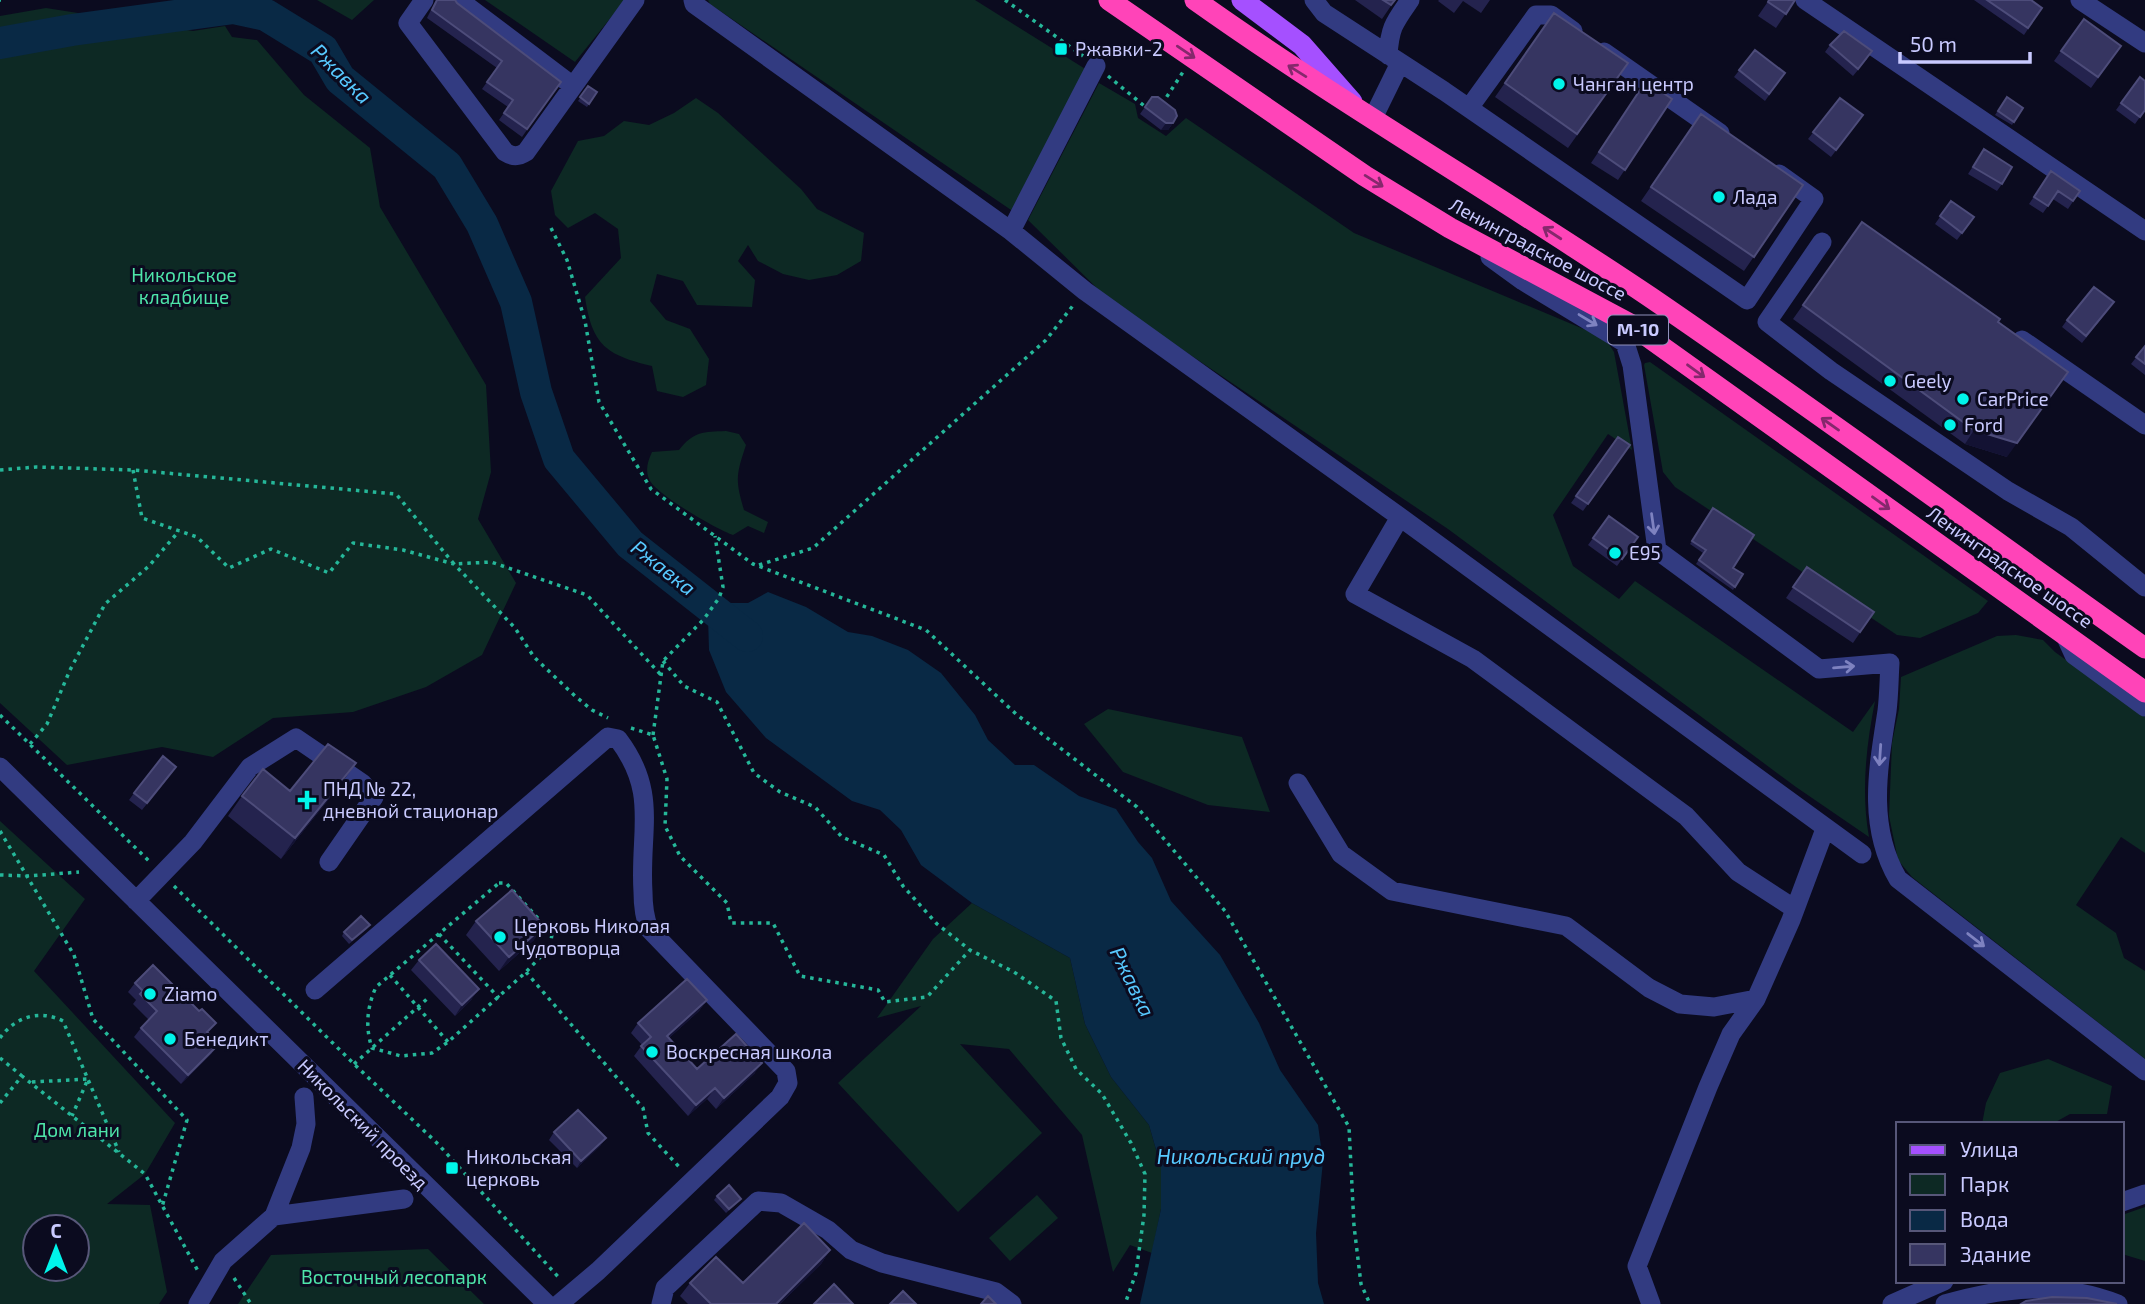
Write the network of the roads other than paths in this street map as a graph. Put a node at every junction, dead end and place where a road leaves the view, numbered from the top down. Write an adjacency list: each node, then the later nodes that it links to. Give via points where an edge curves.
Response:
1 (424, 0): 15 (street, via 408,23 511,156 526,152)
2 (458, 0): 15 (street)
3 (635, 0): 15 (street)
4 (693, 0): 21 (street)
5 (1109, 0): 20 (highway, Ленинградское шоссе / М-10, one-way to 20, via 1365,176)
6 (1195, 0): 17 (highway, Ленинградское шоссе / М-10, one-way to 6)
7 (1242, 0): 17 (main road, М-10, via 1302,45)
8 (1314, 0): 13 (street, via 1324,13)
9 (1410, 0): 13 (street, via 1389,34)
10 (1805, 0): 22 (street)
11 (2080, 0): 12 (street)
12 (2145, 43)
13 (1394, 59): 16 (street); 17 (street)
14 (1097, 66): 21 (street)
15 (573, 86)
16 (1469, 108): 18 (street, via 1536,15 1551,15); 19 (street, via 1747,300 1814,199)
17 (1364, 112): 29 (highway, Ленинградское шоссе / М-10, one-way to 17, via 1650,298)
18 (1734, 143)
19 (1768, 167)
20 (1450, 228): 28 (highway, Ленинградское шоссе / М-10, one-way to 28, via 1630,324); 41 (street, one-way to 41, via 1523,281 1625,343 1632,365 1657,550 1819,669 1890,663 1876,811 1887,860 1898,879)
21 (1012, 231): 26 (street, via 1085,291)
22 (2145, 231)
23 (1822, 242): 27 (street, via 1767,322 2008,491 2071,527)
24 (2011, 332): 25 (street)
25 (2145, 425)
26 (1400, 517): 34 (street); 38 (street, via 1355,594 1474,659 1686,816 1738,872)
27 (2145, 587)
28 (2064, 633): 30 (highway, Ленинградское шоссе / М-10); 31 (street, via 2074,654)
29 (2145, 648)
30 (2145, 692)
31 (2145, 707)
32 (0, 767): 37 (street, Никольский проезд)
33 (1298, 783): 40 (street, via 1341,854 1392,891 1566,926 1649,988 1681,1004 1714,1007)
34 (1825, 829): 35 (street); 38 (street)
35 (1862, 854)
36 (329, 862): 37 (street, via 374,797 362,783 296,738 250,767 193,842)
37 (136, 901): 51 (street, Никольский проезд)
38 (1795, 909): 40 (street)
39 (315, 990): 50 (street, via 608,737 618,739 631,756 645,798 641,867 649,929 786,1071 788,1083 780,1097)
40 (1756, 999): 54 (street, via 1731,1034 1637,1266)
41 (2145, 1072)
42 (304, 1097): 46 (street, via 312,1120)
43 (2145, 1194): 45 (street)
44 (404, 1199): 46 (street)
45 (2124, 1201)
46 (274, 1216): 49 (street, via 223,1261)
47 (1939, 1283): 55 (street)
48 (2058, 1285): 56 (street, via 1983,1293); 57 (street)
49 (202, 1295)
50 (566, 1298)
51 (547, 1304)
52 (661, 1304): 53 (street, via 665,1288 758,1201 781,1203 828,1230 851,1250 882,1263 996,1292)
53 (1012, 1304)
54 (1651, 1304)
55 (1892, 1304)
56 (1945, 1304)
57 (2118, 1304)

